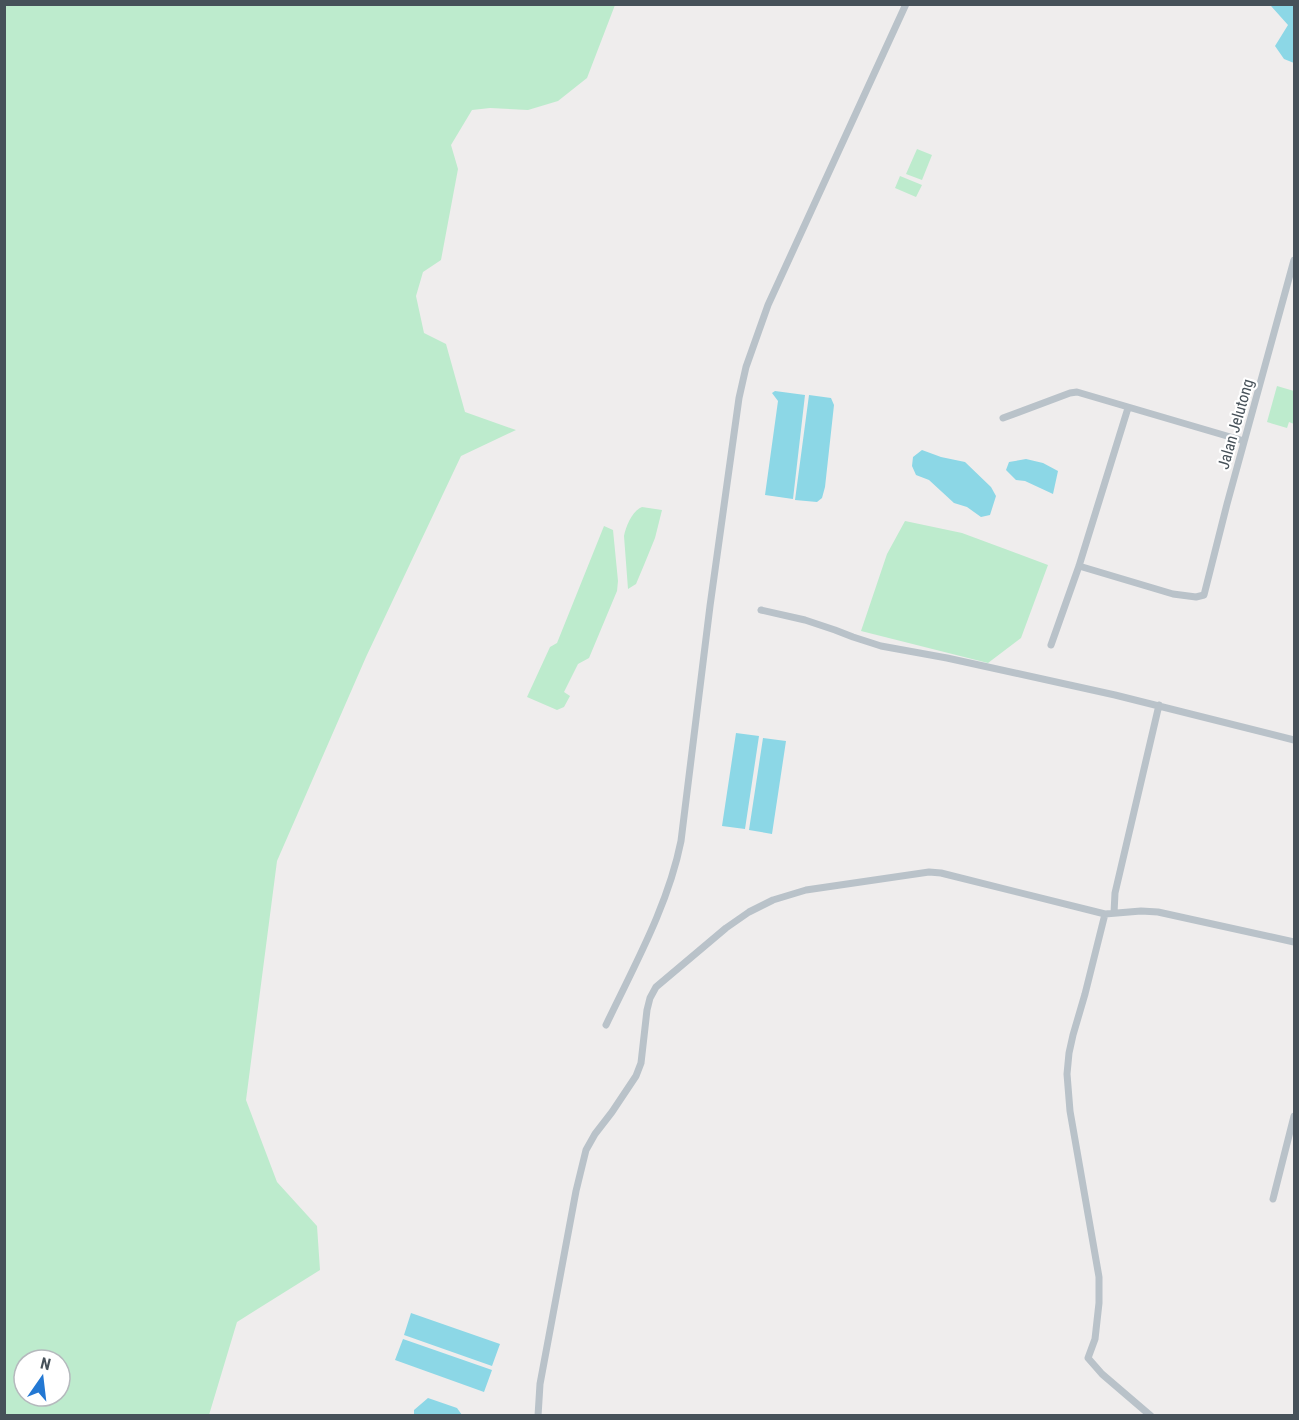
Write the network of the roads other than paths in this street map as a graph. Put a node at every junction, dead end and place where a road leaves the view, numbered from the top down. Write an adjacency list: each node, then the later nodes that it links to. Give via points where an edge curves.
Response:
1 (906, 4): 15 (street, via 768,305 746,367 677,861 659,912)
2 (1294, 260): 3 (street, Jalan Jelutong)
3 (1293, 269): 6 (street, Jalan Jelutong)
4 (1128, 408): 5 (street, via 1084,393 1070,393); 6 (street); 7 (street)
5 (1003, 418)
6 (1244, 441): 7 (street, Jalan Jelutong, via 1204,595 1173,594)
7 (1079, 566): 9 (street)
8 (761, 610): 10 (street, via 805,620 881,646)
9 (1052, 645)
10 (1159, 705): 11 (street); 12 (street, via 1114,893)
11 (1294, 740)
12 (1114, 913): 13 (street); 14 (street, via 1158,912)
13 (1105, 914): 18 (street, via 941,873 906,874 806,890 773,900 749,912 665,979 650,998 636,1076 586,1150 540,1384); 19 (street, via 1071,1044 1067,1074 1099,1277 1095,1339 1088,1358)
14 (1294, 942)
15 (606, 1025)
16 (1294, 1116): 17 (street)
17 (1273, 1199)
18 (538, 1416)
19 (1151, 1416)

